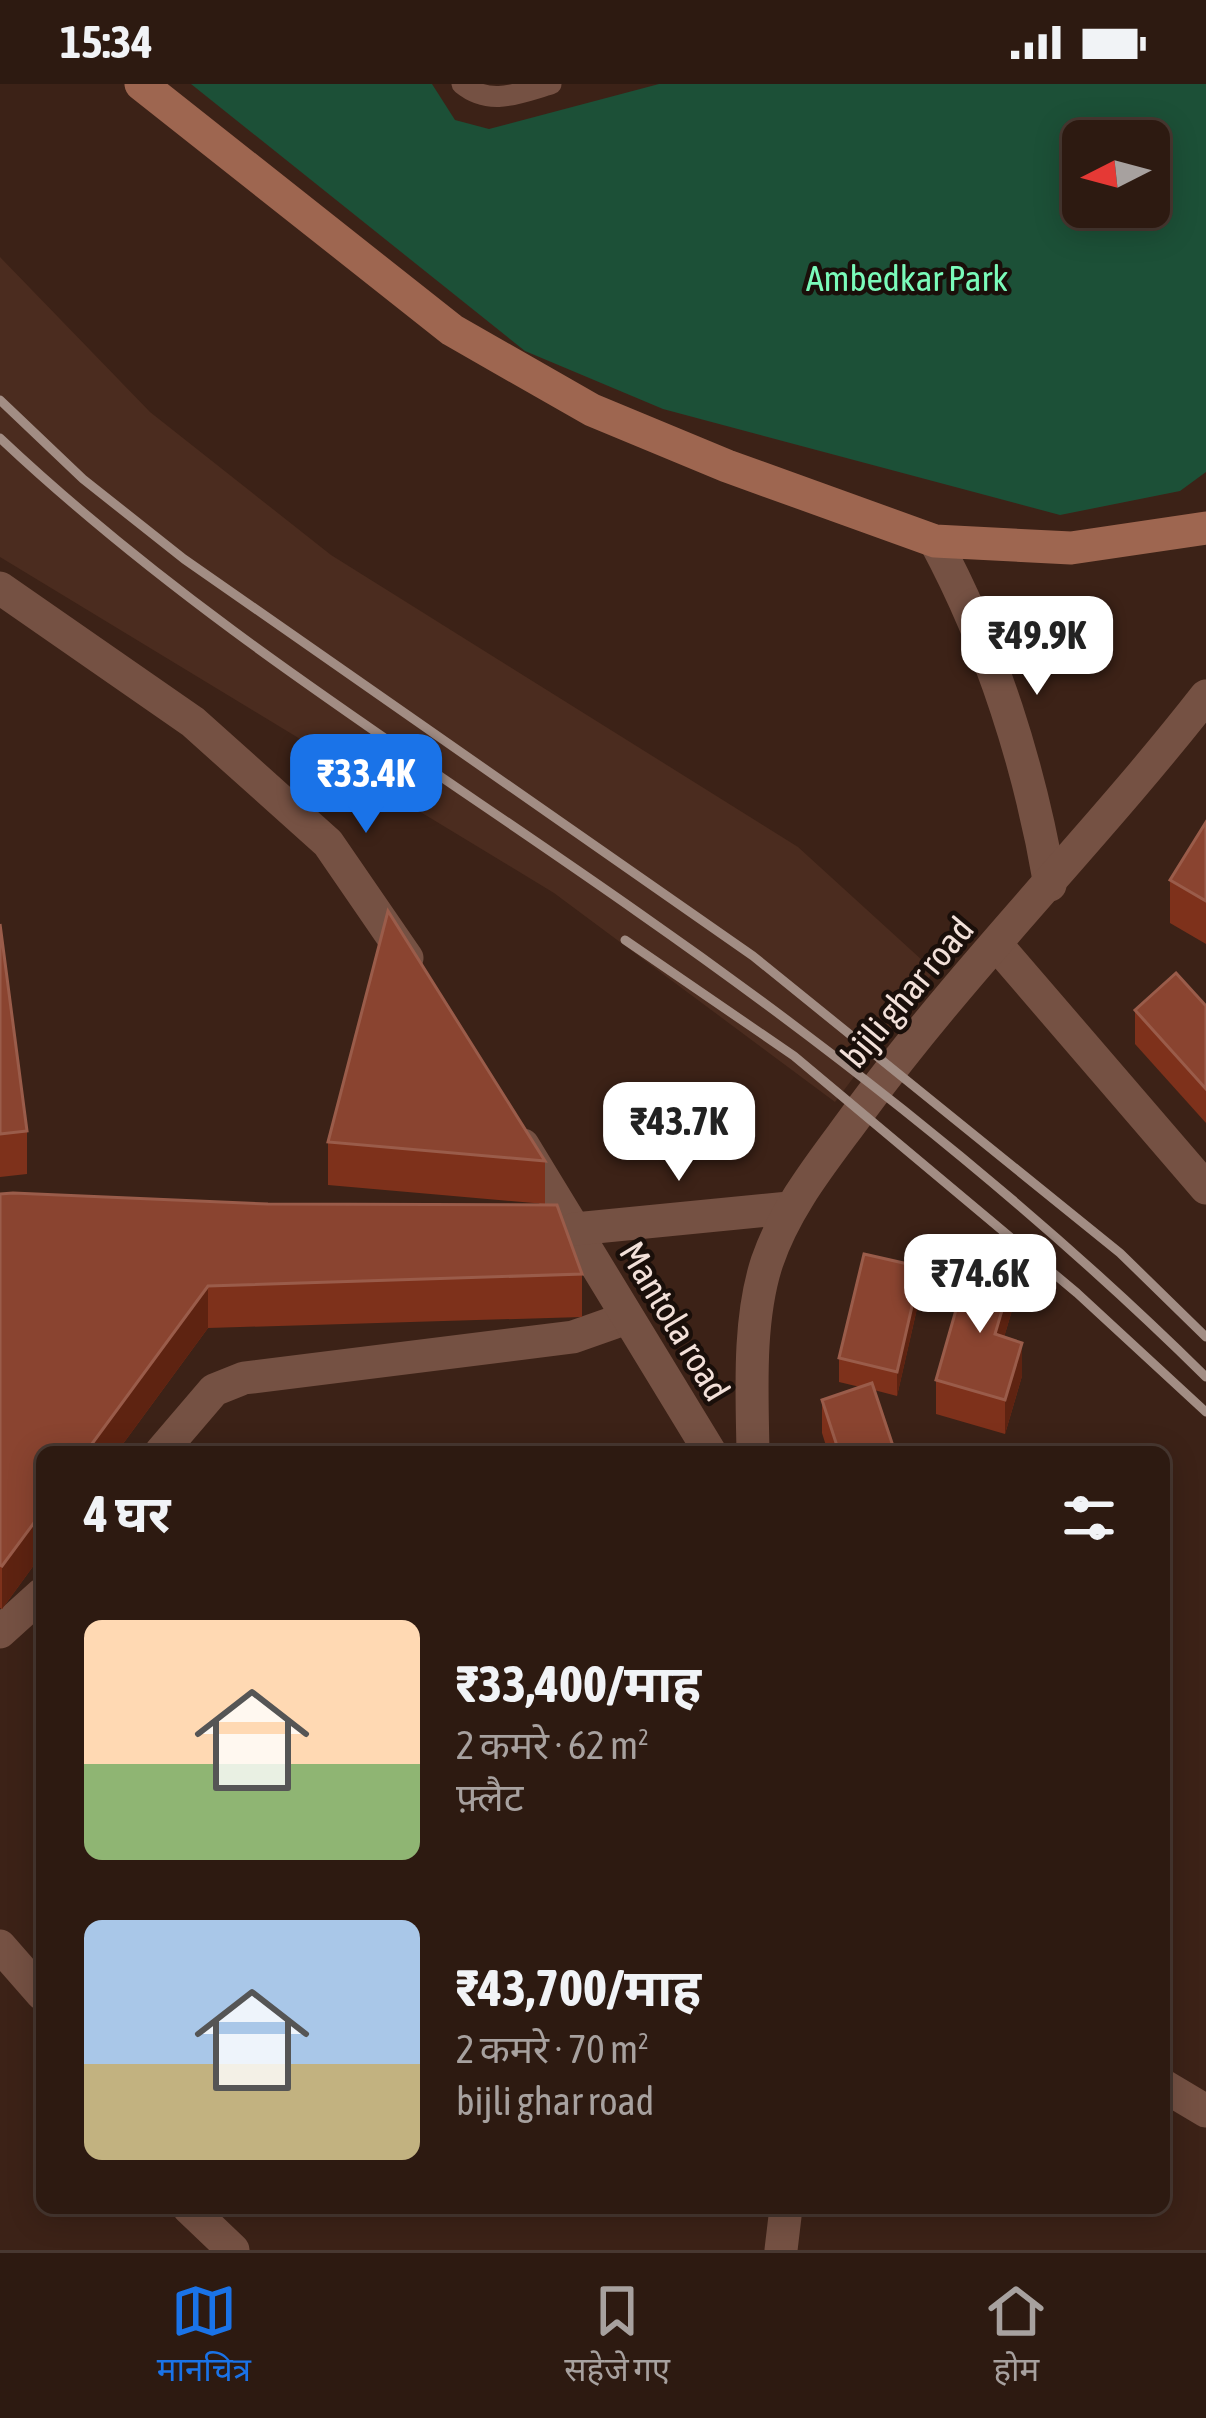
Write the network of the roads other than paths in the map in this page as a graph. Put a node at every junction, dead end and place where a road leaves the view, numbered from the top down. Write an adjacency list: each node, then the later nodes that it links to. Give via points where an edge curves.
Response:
1 (142, 84): 5 (main road, via 452,330 592,410)
2 (462, 84): 3 (lane, via 500,98)
3 (551, 84)
4 (1206, 528): 5 (main road, via 1071,548)
5 (935, 542): 8 (street, via 971,612 1020,756)
6 (0, 588): 10 (street, via 193,722 328,843)
7 (1206, 696): 8 (street, bijli ghar road)
8 (1050, 885): 9 (street, bijli ghar road)
9 (996, 944): 12 (street); 13 (street, bijli ghar road, via 918,1032)
10 (430, 995)
11 (502, 1112): 15 (street, Mantola road)
12 (1206, 1188)
13 (789, 1208): 15 (street); 19 (street, bijli ghar road, via 758,1314)
14 (536, 1226): 15 (street)
15 (575, 1228): 16 (street, Mantola road)
16 (627, 1318): 17 (street, via 573,1337 468,1354 244,1378 214,1390); 18 (street, Mantola road)
17 (166, 1446)
18 (706, 1446)
19 (753, 1446)
20 (36, 1599): 21 (street)
21 (0, 1630)
22 (0, 1946): 23 (street)
23 (36, 1987)
24 (1206, 2085): 25 (street)
25 (1170, 2086)
26 (1170, 2090): 27 (street)
27 (1206, 2111)
28 (195, 2214): 30 (street)
29 (785, 2214): 31 (street)
30 (233, 2250)
31 (781, 2250)

